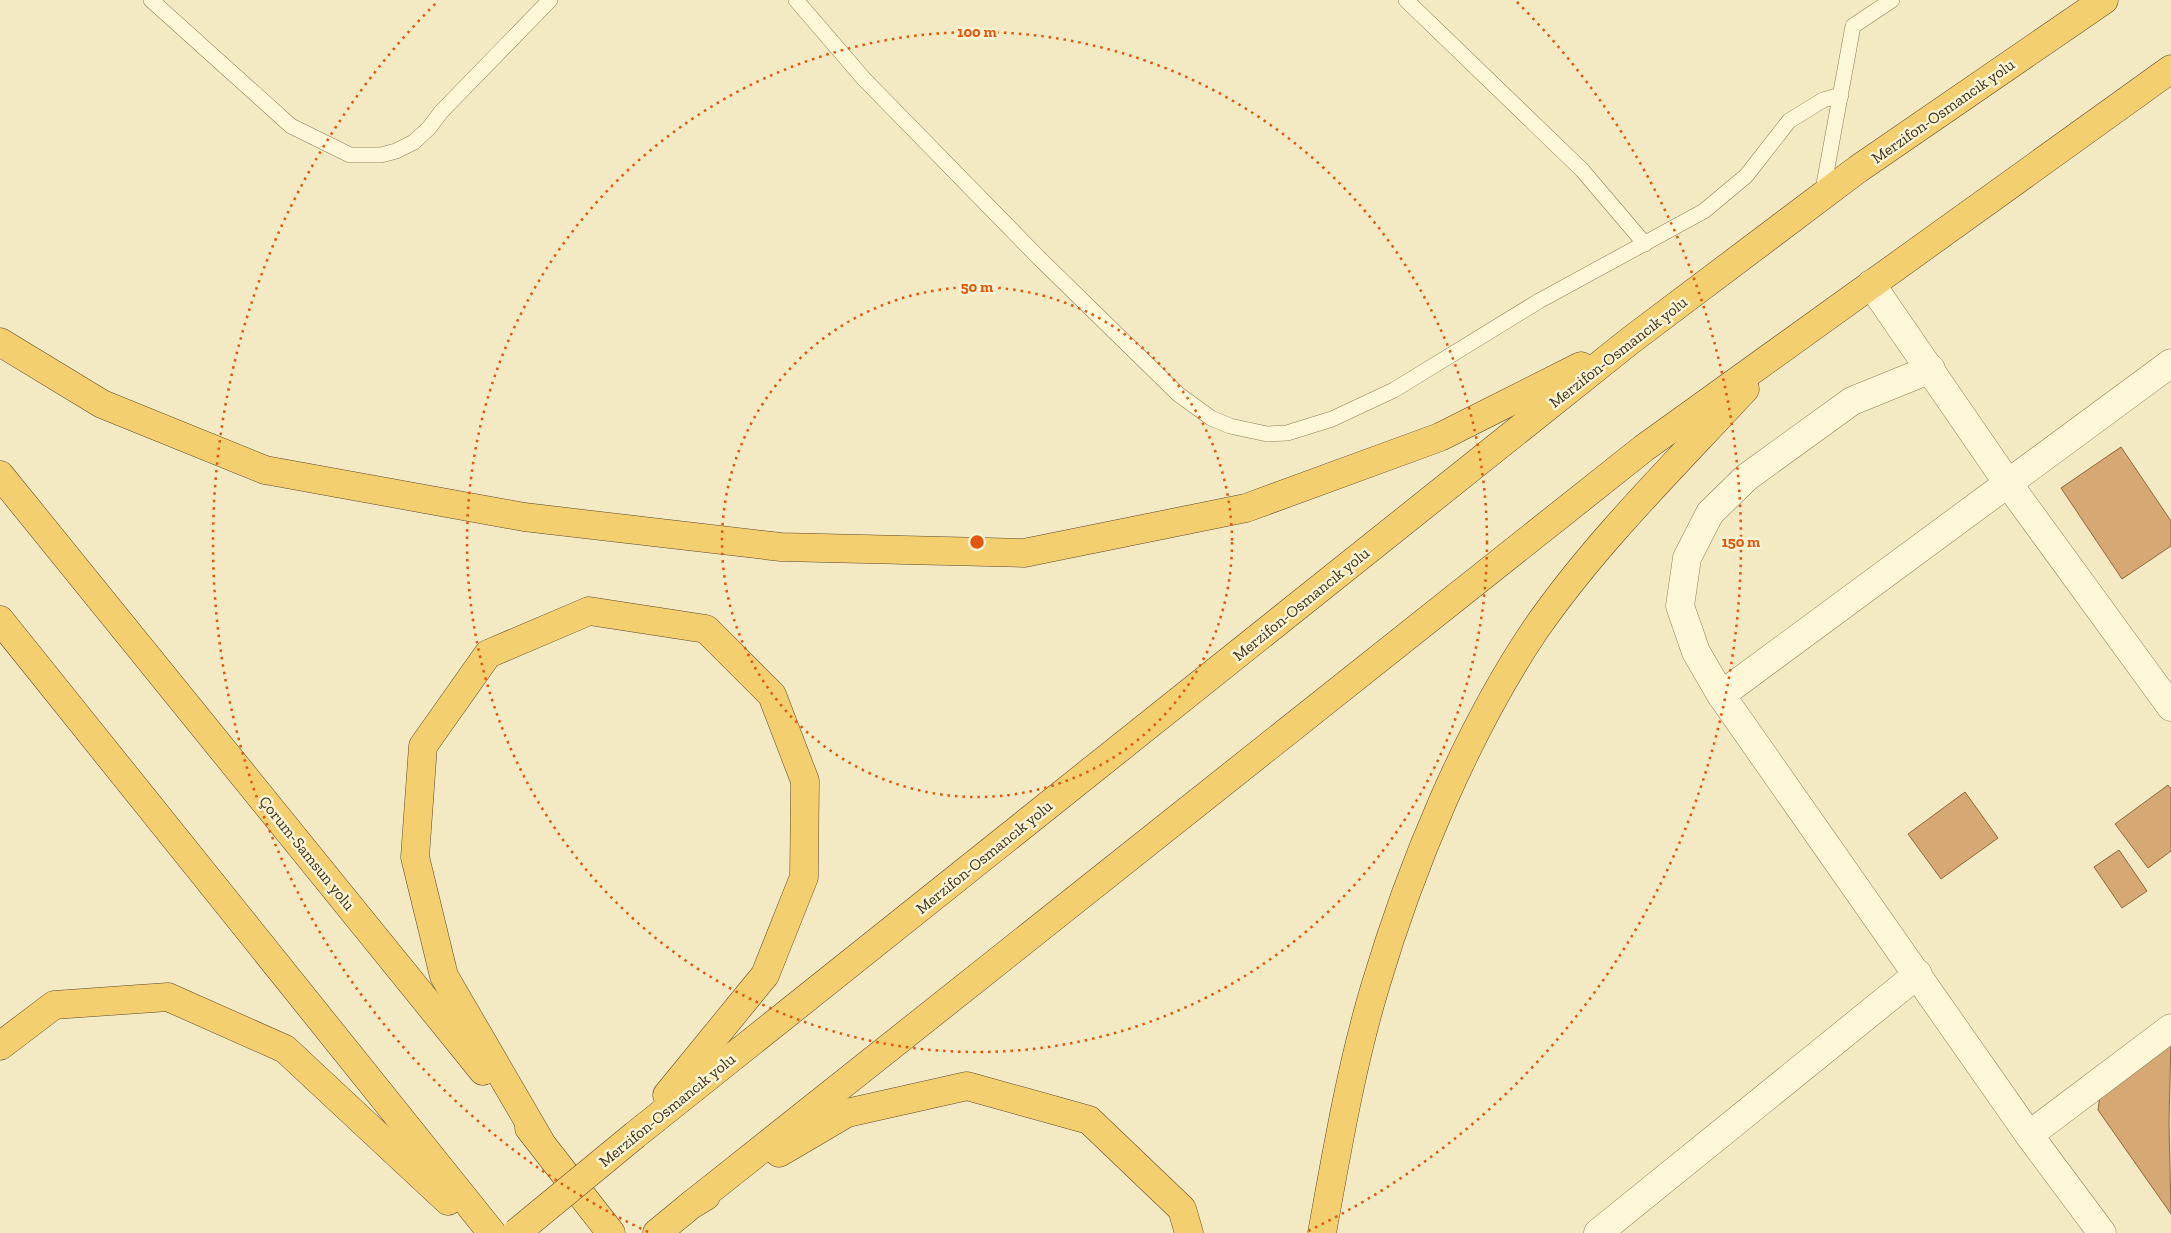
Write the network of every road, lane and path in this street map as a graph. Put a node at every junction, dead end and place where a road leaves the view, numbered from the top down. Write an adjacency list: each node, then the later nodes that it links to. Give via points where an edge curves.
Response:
1 (151, 0): 2 (lane, via 291,126 350,155 366,156 396,151 414,142)
2 (550, 0)
3 (796, 0): 10 (lane, via 864,79 1039,258 1178,394 1194,407 1230,426 1267,434 1287,433 1364,405 1539,301)
4 (1406, 0): 10 (lane, via 1582,170)
5 (1892, 0): 8 (lane, via 1853,26)
6 (2104, 0): 9 (highway, Merzifon-Osmancık yolu)
7 (2171, 69): 11 (highway)
8 (1841, 95): 9 (lane); 10 (lane, via 1806,108 1789,121 1746,176 1726,195 1704,212)
9 (1822, 196): 12 (highway, Merzifon-Osmancık yolu)
10 (1646, 244)
11 (1871, 284): 14 (highway); 16 (street)
12 (1632, 340): 13 (highway, via 1440,437 1246,508 1024,553 781,547 524,517 265,470 102,404); 25 (highway, Merzifon-Osmancık yolu)
13 (0, 342)
14 (1784, 347): 28 (highway, via 1644,448); 35 (highway, via 1600,546 1535,631 1479,726 1406,894 1375,988 1345,1109)
15 (2171, 363): 18 (street)
16 (1931, 368): 18 (street); 20 (street, via 1852,401 1747,477 1710,513 1687,558 1680,606 1696,652)
17 (0, 475): 27 (highway, Çorum-Samsun yolu)
18 (2007, 482): 20 (street); 21 (street)
19 (0, 620): 30 (highway)
20 (1721, 695): 22 (street)
21 (2171, 707)
22 (1918, 974): 26 (street); 36 (street)
23 (2171, 1028): 26 (street)
24 (0, 1046): 29 (highway, via 54,1005 168,997 285,1048)
25 (635, 1135): 27 (highway, via 765,975 804,877 805,780 772,695 706,630 589,611 488,654 423,746 415,857 444,976); 31 (highway, Merzifon-Osmancık yolu, bridge)
26 (2029, 1135): 37 (street)
27 (540, 1141): 32 (highway, Çorum-Samsun yolu)
28 (691, 1205): 33 (highway); 34 (highway, via 846,1113 967,1086 1089,1120 1182,1209)
29 (483, 1233)
30 (492, 1233)
31 (516, 1233)
32 (611, 1233)
33 (657, 1233)
34 (1190, 1233)
35 (1322, 1233)
36 (1598, 1233)
37 (2102, 1233)

